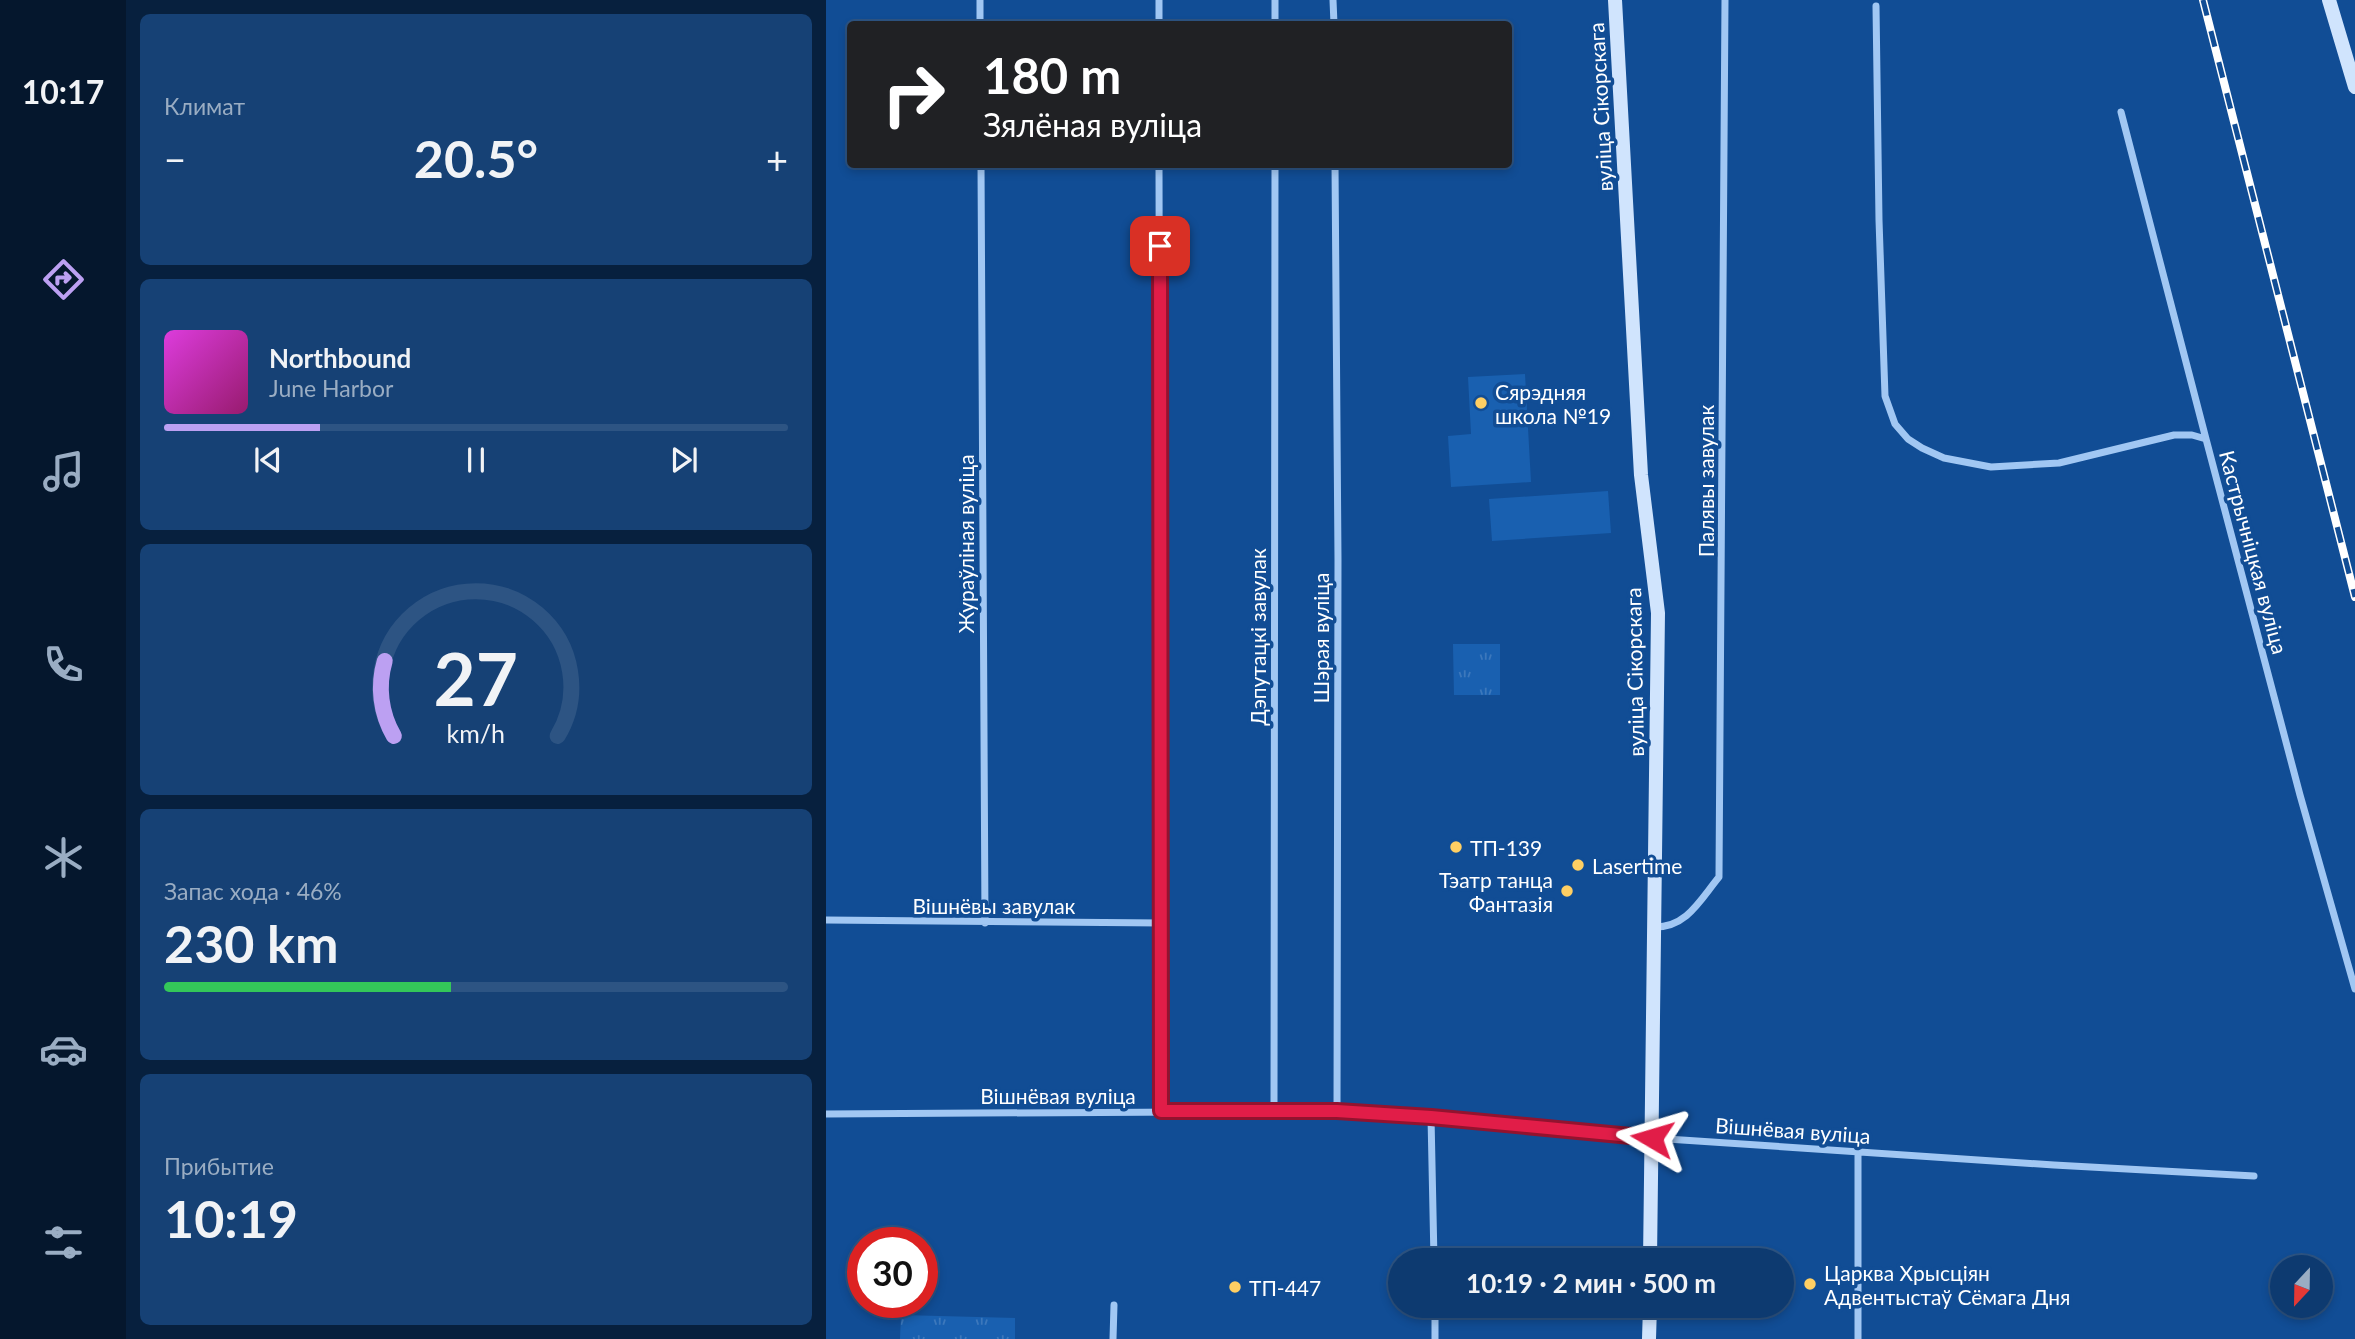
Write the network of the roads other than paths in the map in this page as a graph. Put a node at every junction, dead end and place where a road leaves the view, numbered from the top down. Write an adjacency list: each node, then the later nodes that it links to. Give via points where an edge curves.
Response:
1 (980, 0): 9 (street)
2 (1159, 0): 10 (street)
3 (1275, 0): 11 (street)
4 (1333, 0): 12 (street)
5 (1615, 0): 23 (street, вуліца Сікорскага, via 1641,475 1658,613)
6 (1725, 0): 23 (street, Палявы завулак, via 1719,877 1682,921)
7 (2329, 0): 13 (street)
8 (1876, 6): 19 (street, Кастрычніцкая вуліца, via 1885,396 1895,424 1908,439 1944,458 1991,467 2059,463 2174,435)
9 (980, 21)
10 (1159, 21)
11 (1275, 21)
12 (1334, 21)
13 (2355, 87)
14 (2121, 112): 19 (street)
15 (981, 168): 21 (street, Жураўліная вуліца)
16 (1159, 168): 22 (street)
17 (1275, 168): 25 (street, Дэпутацкі завулак)
18 (1335, 168): 27 (street, Шэрая вуліца)
19 (2206, 439): 24 (street, Кастрычніцкая вуліца)
20 (826, 920): 21 (street, Вішнёвы завулак)
21 (985, 923): 22 (street, Вішнёвы завулак)
22 (1162, 923): 26 (street)
23 (1655, 927): 30 (street, вуліца Сікорскага)
24 (2355, 989)
25 (1274, 1110): 26 (street, Вішнёвая вуліца); 27 (street, Вішнёвая вуліца)
26 (1161, 1111): 28 (street, Вішнёвая вуліца)
27 (1337, 1111): 29 (street, Вішнёвая вуліца)
28 (826, 1114)
29 (1431, 1117): 30 (street, Вішнёвая вуліца); 33 (street)
30 (1652, 1138): 31 (street, Вішнёвая вуліца); 34 (street, вуліца Сікорскага)
31 (1858, 1153): 32 (street, Вішнёвая вуліца); 41 (street)
32 (2254, 1176)
33 (1434, 1248)
34 (1650, 1248)
35 (1114, 1304): 38 (street)
36 (1435, 1318): 39 (street)
37 (1650, 1318): 40 (street)
38 (1113, 1339)
39 (1435, 1339)
40 (1649, 1339)
41 (1858, 1339)

